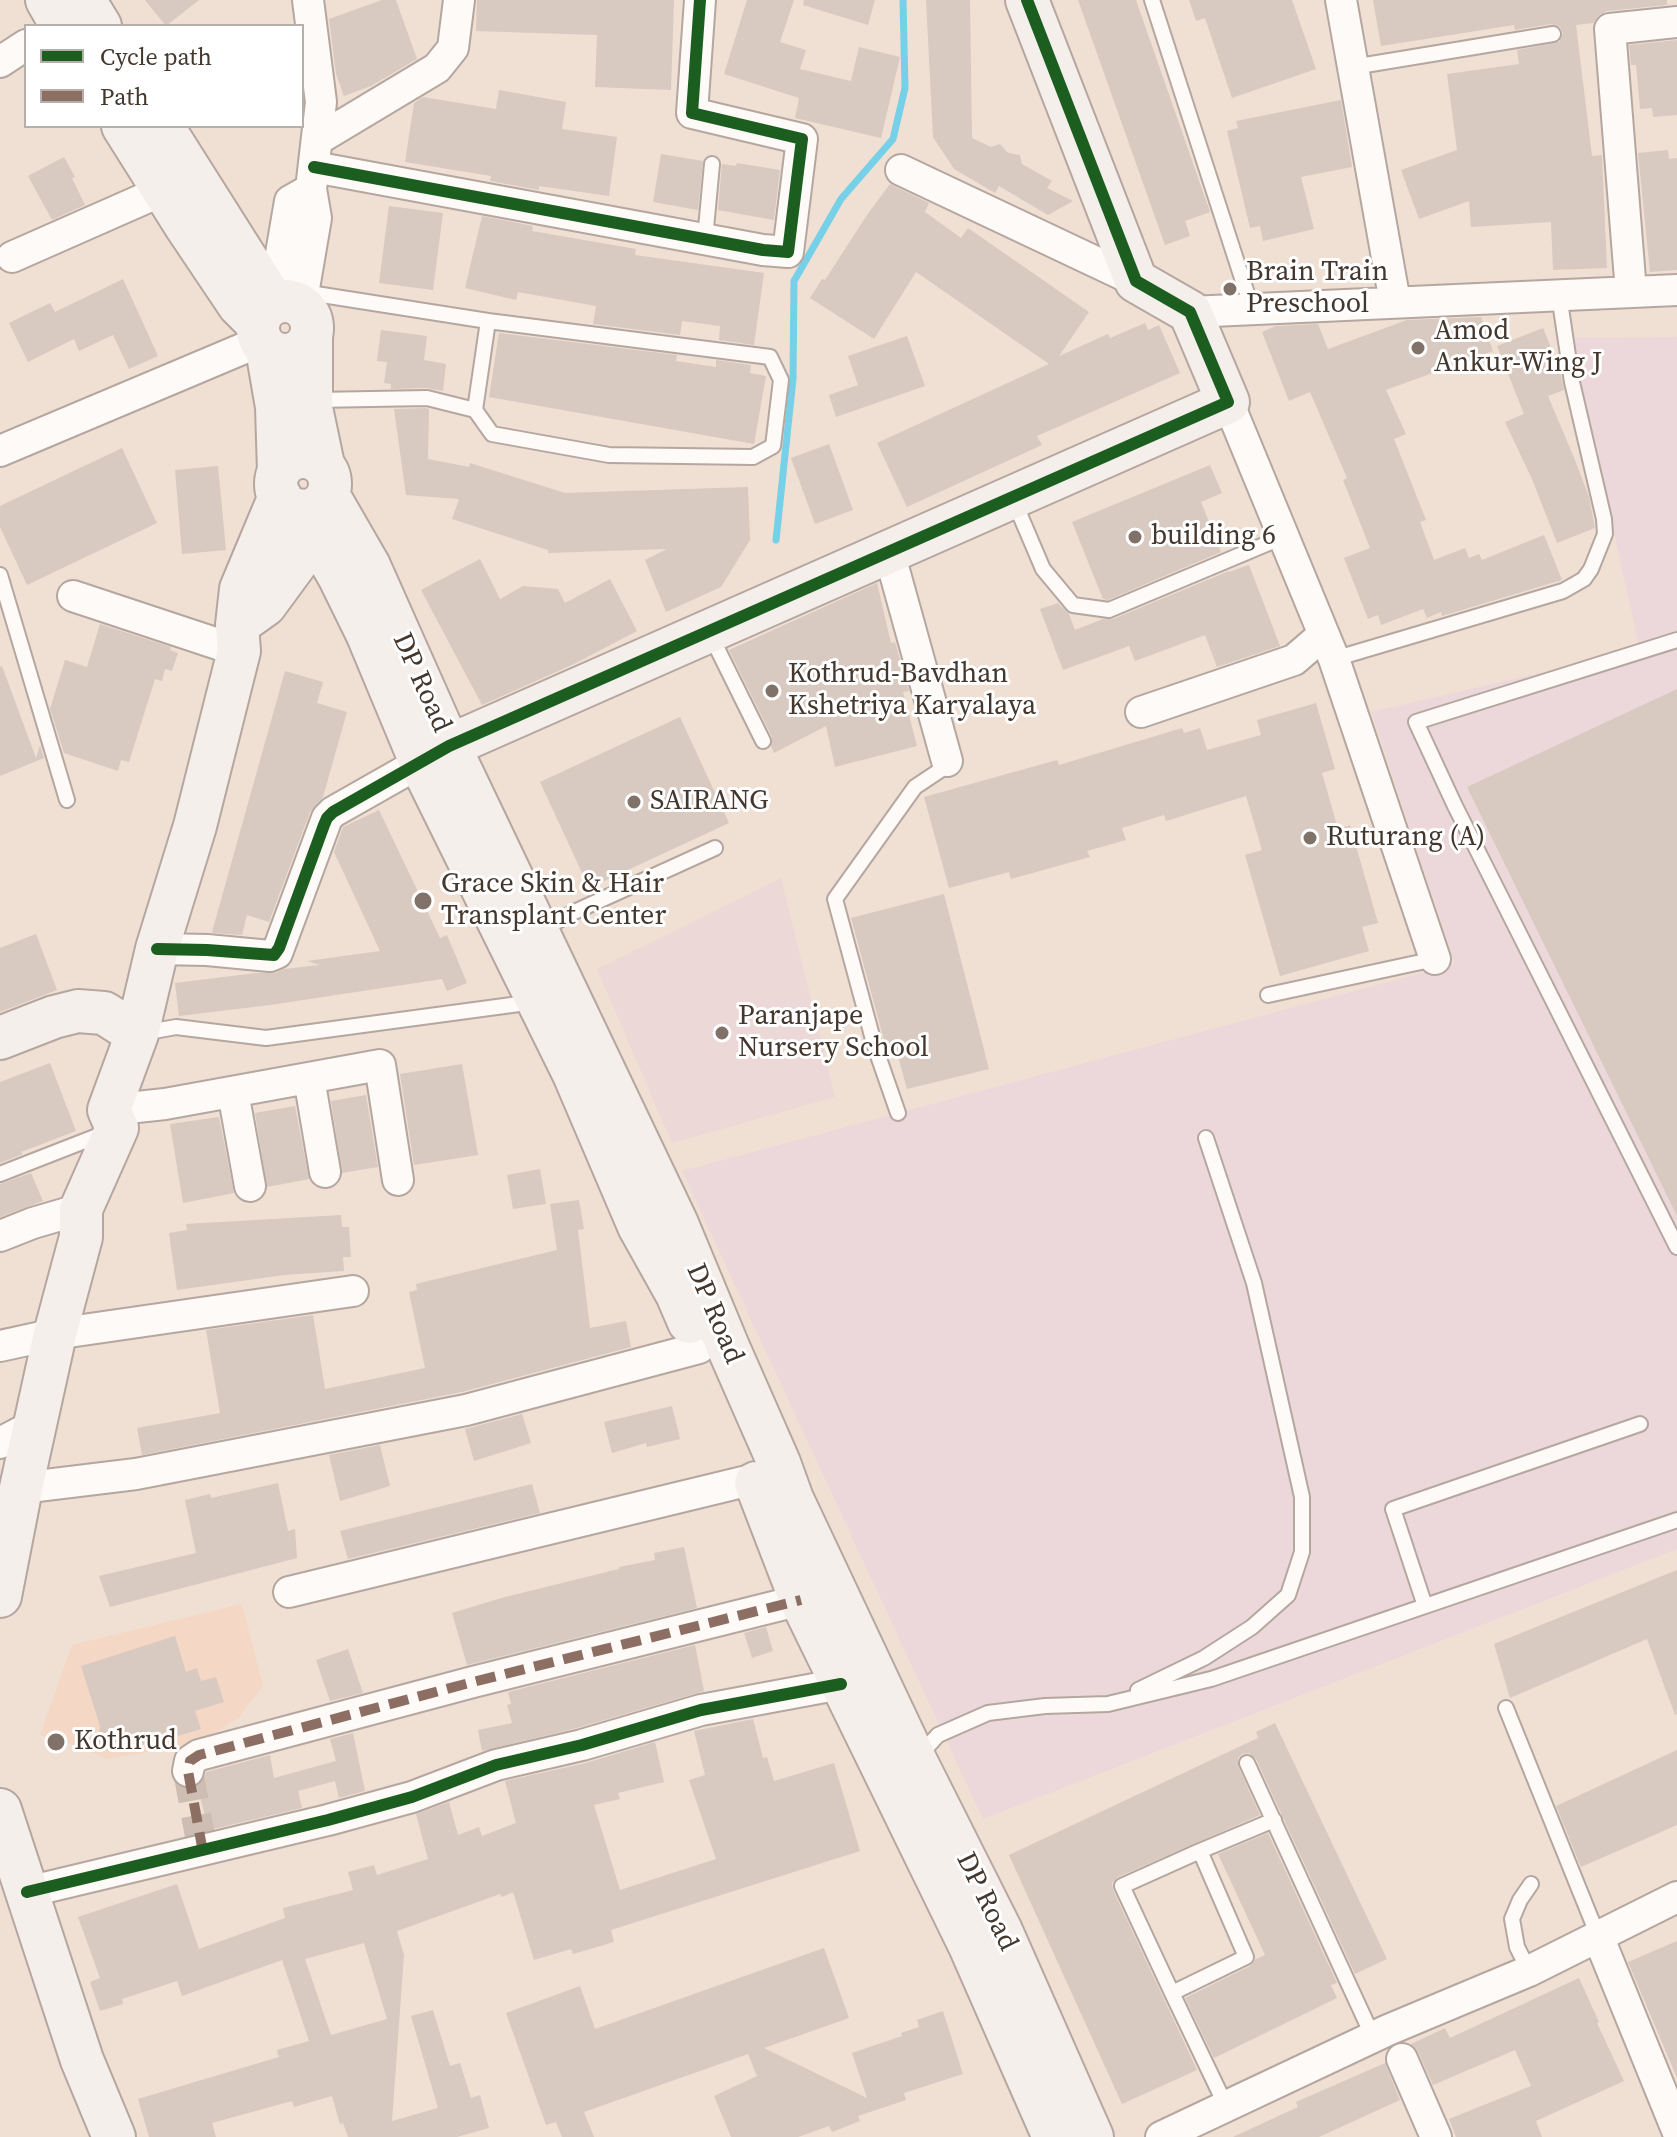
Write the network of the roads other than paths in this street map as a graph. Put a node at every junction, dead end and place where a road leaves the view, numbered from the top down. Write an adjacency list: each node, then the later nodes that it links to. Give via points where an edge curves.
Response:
1 (308, 0): 15 (street, via 321,102)
2 (459, 0): 15 (street, via 453,48 437,68)
3 (700, 0): 18 (street, via 692,113 802,139 788,252)
4 (1027, 0): 20 (main road)
5 (1152, 0): 25 (lane)
6 (1341, 0): 11 (street)
7 (1677, 22): 22 (street, via 1610,29)
8 (1553, 34): 11 (lane)
9 (24, 46): 10 (street)
10 (0, 62)
11 (1353, 67): 24 (street)
12 (124, 128): 17 (main road)
13 (163, 128): 27 (main road)
14 (712, 164): 18 (lane)
15 (314, 165): 18 (street); 27 (street, via 290,201 278,271)
16 (901, 170): 20 (street)
17 (164, 190): 19 (street); 27 (main road, via 239,305)
18 (705, 239)
19 (12, 257)
20 (1136, 281): 26 (main road)
21 (1677, 290): 22 (street)
22 (1631, 292): 23 (street)
23 (1559, 295): 24 (street); 42 (lane, via 1572,382 1604,519 1605,534 1591,569 1563,591)
24 (1395, 302): 25 (street)
25 (1252, 309): 26 (street)
26 (1190, 312): 30 (main road)
27 (282, 319): 28 (lane); 29 (main road); 32 (street); 33 (main road, via 277,407)
28 (488, 321): 31 (lane); 31 (lane, via 770,357 781,380 773,446 753,457 609,455 492,434)
29 (311, 400): 31 (lane, via 427,398); 33 (main road)
30 (1228, 402): 34 (main road); 35 (street)
31 (475, 410)
32 (0, 451)
33 (301, 491): 40 (main road, via 301,556); 45 (main road, DP Road, via 369,566)
34 (1012, 497): 35 (lane, via 1043,569 1073,605 1109,610); 36 (main road)
35 (1283, 537): 42 (street)
36 (889, 552): 39 (main road); 46 (street)
37 (0, 575): 47 (lane)
38 (73, 596): 40 (street)
39 (708, 631): 44 (lane); 45 (main road)
40 (238, 638): 50 (main road, via 195,826)
41 (1677, 640): 67 (lane, via 1416,722)
42 (1328, 647): 43 (street); 51 (street)
43 (1141, 712)
44 (763, 741)
45 (435, 754): 49 (main road, DP Road); 50 (street, via 327,818 277,953); 53 (main road, DP Road)
46 (947, 761): 58 (lane, via 915,787 835,899)
47 (67, 800)
48 (715, 848): 49 (lane)
49 (538, 932): 84 (main road, DP Road, via 677,1224 792,1499)
50 (157, 949): 54 (main road)
51 (1435, 959): 52 (lane)
52 (1268, 995)
53 (539, 1002): 54 (lane, via 266,1038 176,1027); 71 (main road, DP Road)
54 (137, 1034): 55 (main road, via 104,1013 78,1011); 59 (main road)
55 (0, 1038)
56 (309, 1078): 57 (street); 61 (street); 63 (street, via 380,1065)
57 (233, 1092): 59 (street); 64 (street)
58 (898, 1113)
59 (113, 1119): 62 (lane); 65 (main road)
60 (1206, 1138): 82 (lane, via 1258,1297 1302,1497 1302,1552 1288,1595 1252,1627 1204,1658)
61 (325, 1172)
62 (0, 1174)
63 (398, 1180)
64 (250, 1186)
65 (81, 1209): 66 (street); 69 (main road, via 81,1237)
66 (0, 1236)
67 (1677, 1247)
68 (353, 1291): 69 (street)
69 (55, 1334): 70 (street); 73 (main road)
70 (0, 1346)
71 (699, 1348): 74 (main road, DP Road); 75 (street, via 466,1410 136,1474)
72 (1640, 1424): 80 (lane, via 1393,1509)
73 (18, 1434): 75 (main road)
74 (755, 1479): 77 (street); 79 (main road, DP Road)
75 (21, 1488): 78 (main road)
76 (1677, 1520): 80 (lane)
77 (289, 1592)
78 (0, 1596)
79 (801, 1600): 81 (main road, DP Road); 86 (street, via 199,1755 190,1761)
80 (1425, 1606): 82 (lane, via 1211,1679)
81 (841, 1684): 91 (street, via 701,1710 496,1765 356,1813); 101 (main road, DP Road, via 970,1946)
82 (1108, 1704): 84 (lane, via 988,1713 938,1735)
83 (1506, 1708): 93 (lane)
84 (915, 1760): 102 (main road, DP Road, via 1001,1931)
85 (1247, 1763): 88 (lane)
86 (188, 1771)
87 (0, 1810): 91 (main road)
88 (1274, 1820): 89 (lane); 96 (lane)
89 (1200, 1851): 95 (lane, via 1246,1957); 95 (lane, via 1122,1886)
90 (1531, 1884): 94 (lane, via 1512,1919)
91 (27, 1892): 100 (main road, via 82,2060)
92 (1677, 1897): 93 (street)
93 (1598, 1936): 94 (street); 99 (street)
94 (1529, 1971): 96 (street)
95 (1172, 1993): 98 (lane)
96 (1373, 2037): 98 (street)
97 (1402, 2059): 104 (street)
98 (1226, 2106): 103 (street)
99 (1677, 2130)
100 (114, 2137)
101 (1054, 2137)
102 (1092, 2137)
103 (1161, 2137)
104 (1436, 2137)

